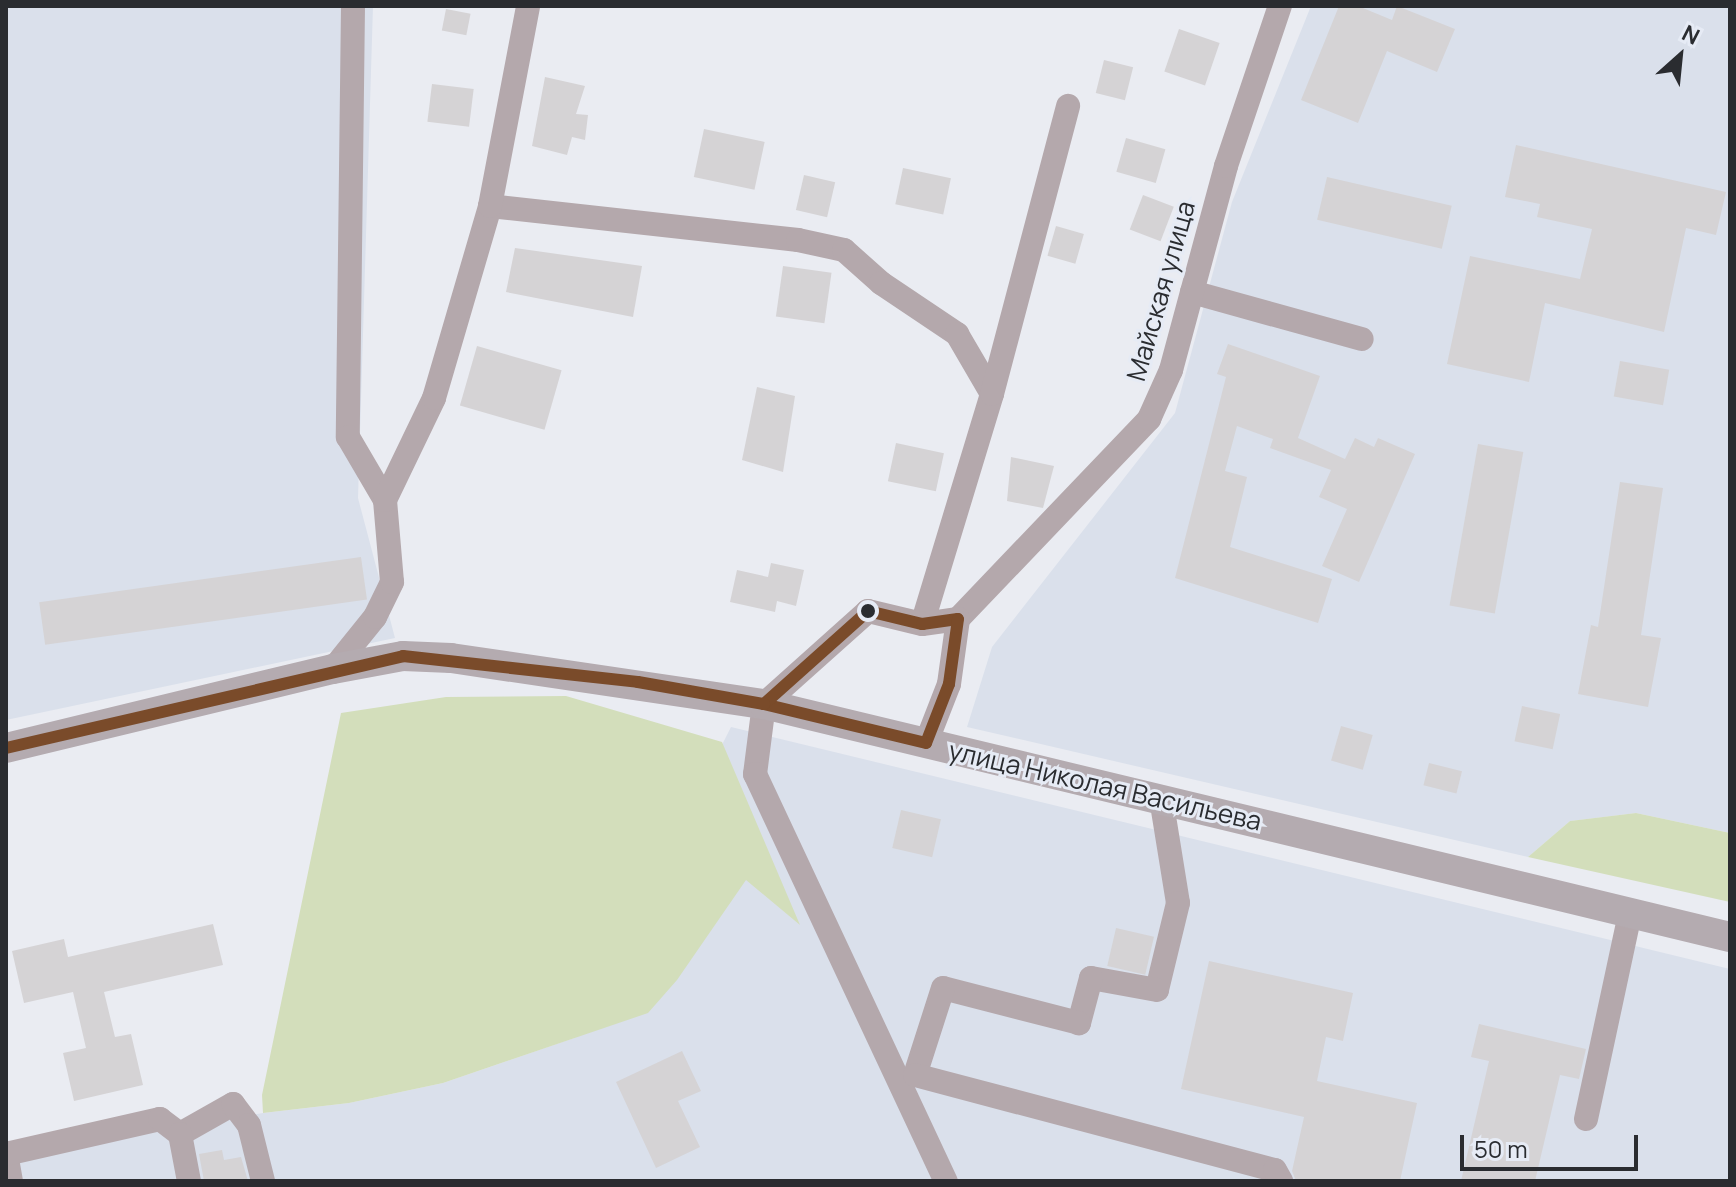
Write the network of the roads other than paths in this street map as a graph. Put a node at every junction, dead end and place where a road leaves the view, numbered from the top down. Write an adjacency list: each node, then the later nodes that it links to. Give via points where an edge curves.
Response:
1 (353, 6): 9 (street, via 348,437)
2 (528, 6): 5 (street)
3 (1280, 6): 6 (street, Майская улица, via 1226,166)
4 (1068, 106): 8 (street)
5 (490, 206): 8 (street, via 798,240 844,250 881,283 957,334); 9 (street, via 434,398)
6 (1192, 292): 7 (street); 10 (street, Майская улица, via 1171,370 1149,419)
7 (1362, 339)
8 (992, 394): 11 (street)
9 (385, 500): 12 (street, via 392,582 375,617)
10 (958, 619): 11 (street); 14 (street, via 949,684)
11 (922, 624): 13 (street, via 868,611)
12 (333, 669): 13 (main road, улица Николая Васильева, via 403,656 451,658); 15 (main road, улица Николая Васильева)
13 (764, 704): 14 (main road, улица Николая Васильева); 25 (street, via 755,774)
14 (926, 743): 16 (main road, улица Николая Васильева)
15 (6, 748)
16 (1161, 798): 17 (main road, улица Николая Васильева); 26 (street, via 1178,903 1157,990 1091,978 1079,1023 943,988 915,1075 1275,1170)
17 (1630, 913): 18 (main road, улица Николая Васильева); 19 (street)
18 (1730, 937)
19 (1586, 1119)
20 (180, 1134): 21 (street, via 160,1119); 23 (street); 24 (street, via 233,1104 249,1125)
21 (6, 1154): 22 (street)
22 (11, 1181)
23 (189, 1181)
24 (263, 1181)
25 (946, 1181)
26 (1281, 1181)

